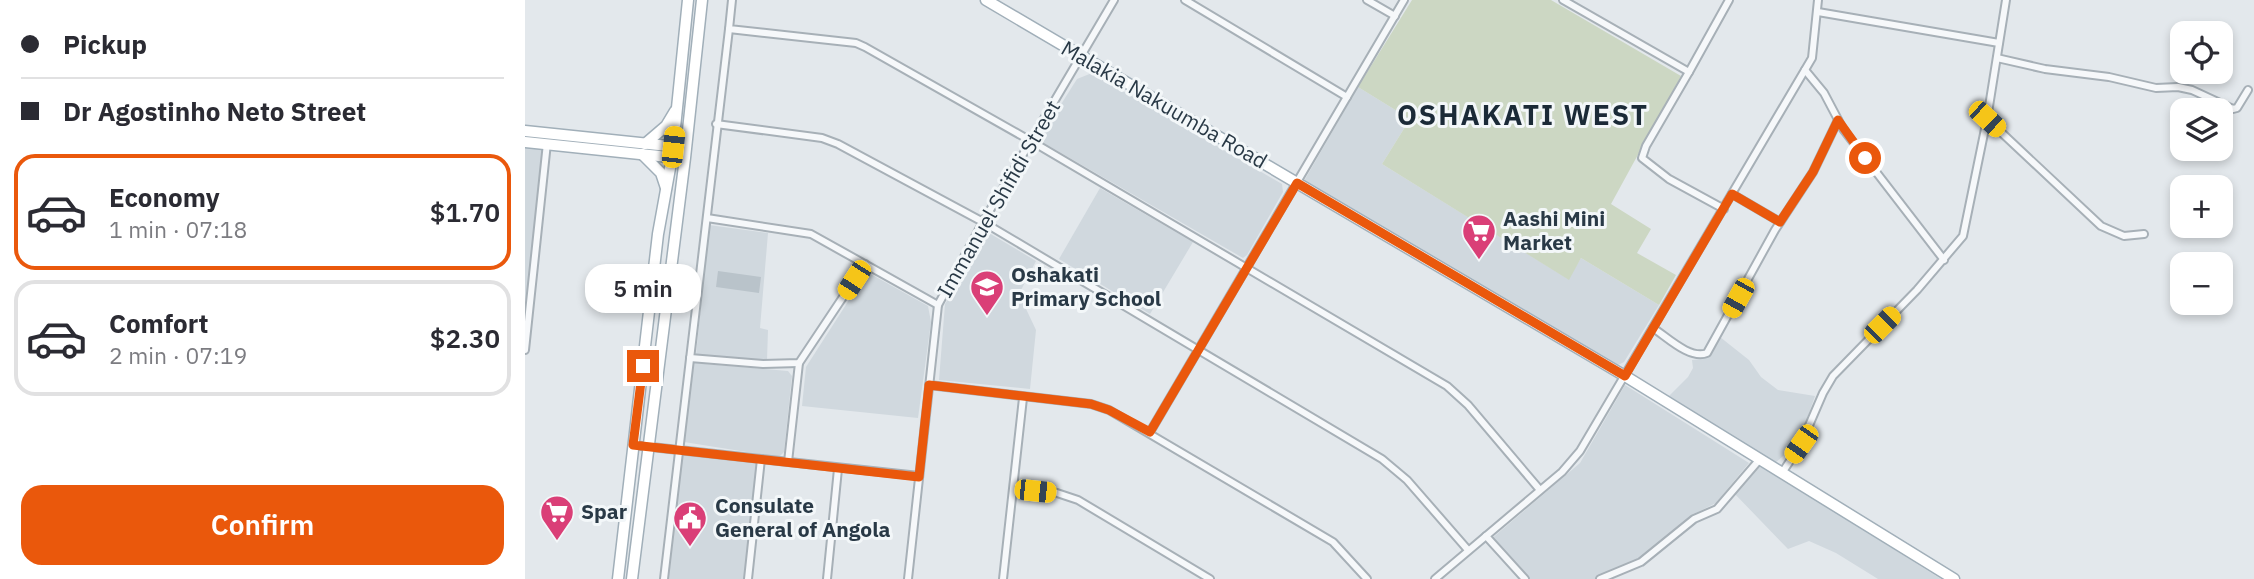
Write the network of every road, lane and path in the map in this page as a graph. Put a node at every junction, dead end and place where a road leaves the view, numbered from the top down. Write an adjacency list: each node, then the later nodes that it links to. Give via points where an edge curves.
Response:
1 (688, 0): 23 (main road)
2 (702, 0): 33 (main road)
3 (732, 0): 15 (street)
4 (986, 0): 17 (main road, Malakia Nakuumba Road)
5 (1114, 0): 17 (street, Immanuel Shifidi Street)
6 (1185, 0): 22 (street)
7 (1367, 0): 14 (street)
8 (1404, 0): 14 (street)
9 (1563, 0): 20 (street)
10 (1729, 0): 20 (street)
11 (1818, 0): 13 (street)
12 (2006, 0): 16 (street)
13 (1818, 12): 16 (street); 19 (street, via 1815,49)
14 (1395, 16): 22 (street)
15 (729, 29): 26 (street); 29 (street, via 856,43)
16 (1999, 43): 18 (street)
17 (1082, 56): 29 (street, Immanuel Shifidi Street); 34 (main road, Malakia Nakuumba Road)
18 (1997, 58): 21 (street, via 2156,88 2192,90 2233,109); 24 (street)
19 (1805, 70): 25 (street); 36 (street)
20 (1689, 72): 37 (street, via 1642,158 1669,179)
21 (2248, 90)
22 (1347, 97): 34 (street)
23 (677, 109): 31 (main road); 32 (main road)
24 (1987, 119): 41 (street, via 2101,226 2124,236); 42 (street, via 1963,236)
25 (1838, 120): 40 (street, via 1813,172); 42 (street)
26 (716, 124): 38 (street); 39 (street, via 830,140)
27 (525, 131): 28 (main road)
28 (548, 139): 30 (main road); 31 (main road); 47 (street)
29 (1031, 141): 39 (street, Immanuel Shifidi Street); 44 (street)
30 (525, 142)
31 (643, 149): 32 (main road); 35 (main road)
32 (673, 152): 33 (main road); 35 (main road)
33 (686, 153): 56 (main road)
34 (1297, 183): 44 (street); 51 (main road, Malakia Nakuumba Road)
35 (667, 188): 55 (main road)
36 (1732, 194): 37 (street); 40 (street)
37 (1724, 209): 46 (street)
38 (707, 218): 43 (street, via 803,232); 49 (street)
39 (983, 222): 45 (street, Immanuel Shifidi Street); 48 (street)
40 (1780, 222): 46 (street, via 1707,353 1688,351)
41 (2144, 234)
42 (1944, 260): 62 (street, via 1833,376 1801,444)
43 (865, 264): 45 (street); 50 (street)
44 (1247, 268): 48 (street); 65 (street, via 1459,396)
45 (938, 305): 52 (street, Immanuel Shifidi Street)
46 (1653, 328): 51 (street)
47 (525, 350)
48 (1199, 351): 54 (street); 67 (street, via 1395,468)
49 (690, 358): 50 (street); 57 (street)
50 (799, 363): 60 (street)
51 (1625, 376): 59 (main road, Malakia Nakuumba Road); 65 (street, via 1573,461)
52 (929, 385): 53 (street); 63 (street, Immanuel Shifidi Street)
53 (1023, 398): 54 (street, via 1100,406); 64 (street)
54 (1150, 432): 76 (street, via 1333,542)
55 (633, 445): 56 (street); 68 (main road)
56 (647, 446): 57 (street); 69 (main road)
57 (680, 449): 58 (street); 70 (street)
58 (761, 459): 60 (street); 71 (street)
59 (1760, 459): 62 (main road, Malakia Nakuumba Road); 79 (street, via 1717,509 1694,519 1641,562)
60 (788, 462): 61 (street)
61 (838, 469): 63 (street); 72 (street)
62 (1782, 472): 80 (main road, Malakia Nakuumba Road)
63 (919, 477): 73 (street, Immanuel Shifidi Street)
64 (1014, 488): 74 (street); 75 (street, via 1078,500)
65 (1540, 490): 66 (street)
66 (1486, 536): 67 (street); 78 (street)
67 (1468, 550): 77 (street)
68 (618, 579)
69 (632, 579)
70 (664, 579)
71 (748, 579)
72 (827, 579)
73 (908, 579)
74 (1003, 579)
75 (1210, 579)
76 (1367, 579)
77 (1435, 579)
78 (1525, 579)
79 (1600, 579)
80 (1954, 579)

